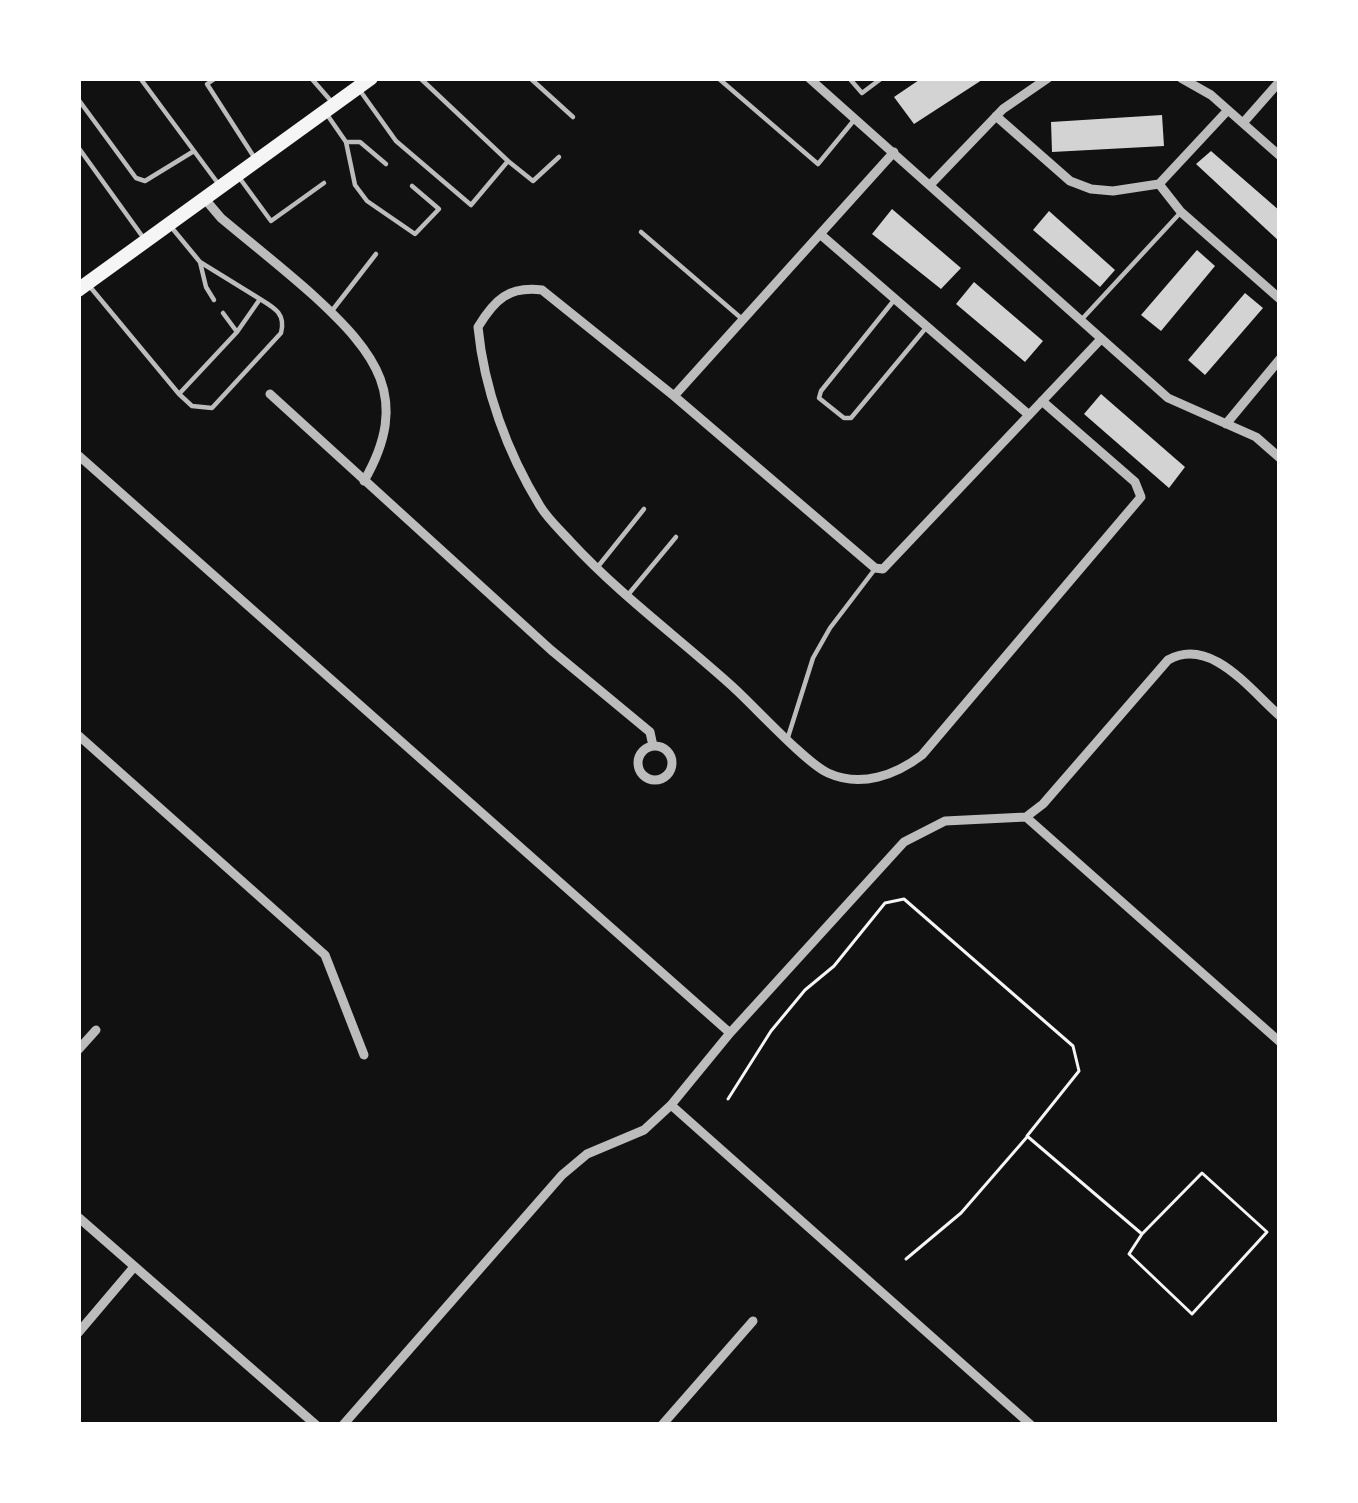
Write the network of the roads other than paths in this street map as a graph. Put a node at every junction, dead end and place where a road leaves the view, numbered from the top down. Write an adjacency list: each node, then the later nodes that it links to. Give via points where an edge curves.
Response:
1 (140, 78): 23 (lane)
2 (216, 78): 27 (lane, via 207,84)
3 (311, 78): 15 (lane)
4 (420, 78): 28 (lane)
5 (530, 78): 18 (lane)
6 (718, 78): 19 (lane, via 818,164)
7 (849, 78): 8 (lane, via 862,93)
8 (882, 78)
9 (1048, 78): 17 (street)
10 (1181, 78): 16 (street)
11 (814, 79): 19 (street)
12 (1280, 81): 20 (street)
13 (364, 83): 15 (main road); 28 (lane, via 396,140 472,205)
14 (78, 99): 23 (lane, via 136,178 153,178)
15 (329, 108): 21 (lane); 27 (main road)
16 (1228, 110): 20 (street); 33 (street)
17 (996, 116): 32 (street); 33 (street, via 1070,181 1113,191)
18 (573, 117)
19 (856, 119): 24 (street)
20 (1243, 123): 25 (street)
21 (346, 142): 29 (lane, via 360,142); 34 (lane, via 355,185 415,234 439,209)
22 (78, 147): 41 (lane)
23 (194, 152): 35 (lane)
24 (894, 152): 32 (street); 40 (street)
25 (1280, 156)
26 (559, 157): 28 (lane, via 533,181)
27 (258, 161): 30 (main road)
28 (508, 161)
29 (386, 164)
30 (237, 175): 31 (lane, via 271,220); 35 (main road)
31 (324, 183)
32 (931, 184): 52 (street)
33 (1159, 184): 37 (street)
34 (412, 186)
35 (221, 187): 36 (main road)
36 (204, 198): 38 (main road); 49 (street)
37 (1180, 212): 47 (street); 52 (lane)
38 (170, 224): 41 (main road); 43 (lane)
39 (641, 232): 51 (lane)
40 (820, 234): 46 (street); 51 (street)
41 (146, 242): 44 (main road)
42 (376, 254): 49 (lane)
43 (200, 262): 45 (lane); 48 (lane)
44 (81, 283): 57 (lane)
45 (260, 298): 54 (lane); 57 (lane, via 279,311 281,333 212,408)
46 (895, 299): 53 (street); 53 (lane, via 819,398 851,418)
47 (1280, 299)
48 (214, 300)
49 (332, 312): 65 (street, via 359,339 386,397 384,438)
50 (223, 313): 54 (lane)
51 (743, 319): 59 (street)
52 (1081, 321): 55 (street)
53 (927, 327): 61 (street)
54 (237, 332): 57 (lane)
55 (1101, 339): 60 (street); 62 (street, via 1168,398)
56 (1280, 359): 62 (street)
57 (179, 394)
58 (269, 394): 65 (street)
59 (674, 396): 68 (street); 69 (street, via 542,290 506,292 478,327 482,371 508,442 542,509)
60 (1042, 401): 61 (street); 73 (street, via 1135,482 1141,497 906,767 862,780 827,773)
61 (1029, 415): 68 (street, via 892,562)
62 (1226, 424): 64 (street)
63 (78, 455): 77 (street)
64 (1280, 458)
65 (364, 481): 74 (street, via 650,731)
66 (644, 509): 69 (lane)
67 (676, 537): 70 (lane)
68 (875, 568): 73 (lane, via 813,658)
69 (596, 569): 70 (street)
70 (627, 596): 73 (street)
71 (1280, 716): 75 (street, via 1216,660 1193,651 1168,660)
72 (78, 735): 80 (street, via 325,955)
73 (788, 737)
74 (653, 746)
75 (1026, 817): 77 (street, via 945,821 904,842); 78 (street)
76 (96, 1030): 79 (street)
77 (730, 1033): 81 (street)
78 (1280, 1042)
79 (78, 1050)
80 (364, 1055)
81 (671, 1105): 87 (street, via 644,1130 587,1154 562,1175); 89 (street)
82 (78, 1217): 83 (street)
83 (134, 1267): 85 (street); 86 (street)
84 (754, 1321): 88 (street)
85 (78, 1333)
86 (316, 1425)
87 (344, 1425)
88 (662, 1425)
89 (1031, 1425)

